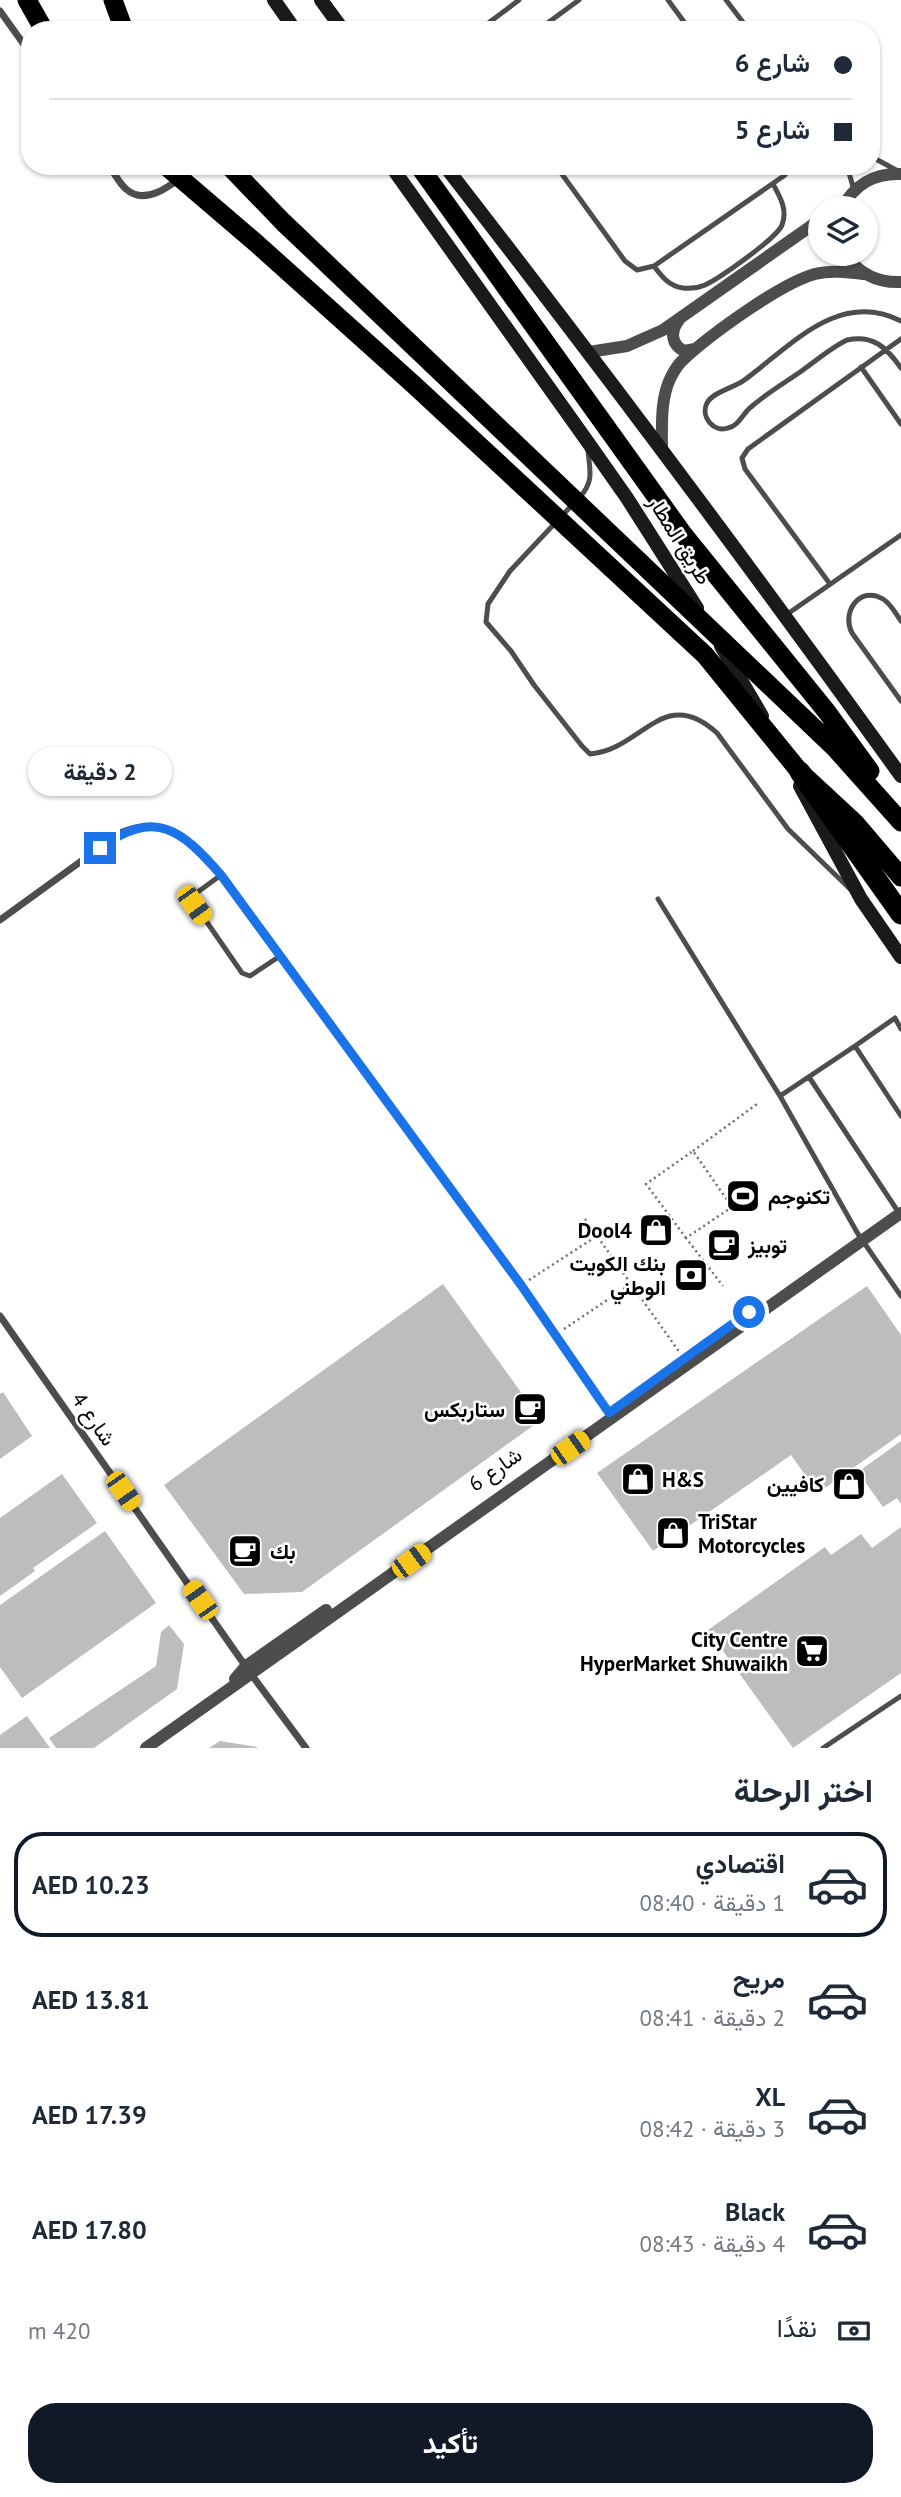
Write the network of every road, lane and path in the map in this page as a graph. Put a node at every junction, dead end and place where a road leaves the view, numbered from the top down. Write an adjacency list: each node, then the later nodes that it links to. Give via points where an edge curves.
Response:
1 (27, 0): 10 (highway)
2 (113, 0): 11 (highway)
3 (274, 0): 12 (main road)
4 (321, 0): 13 (main road)
5 (520, 0): 14 (lane)
6 (579, 0): 15 (lane)
7 (667, 0): 16 (lane)
8 (726, 0): 17 (lane)
9 (0, 11): 18 (street)
10 (39, 21)
11 (121, 21)
12 (289, 21)
13 (336, 21)
14 (491, 21)
15 (550, 21)
16 (683, 21)
17 (742, 21)
18 (21, 40)
19 (880, 162): 20 (lane)
20 (901, 174): 33 (street, via 869,179)
21 (116, 175): 23 (street, via 128,191 146,196)
22 (177, 175): 58 (highway, via 403,375 705,655)
23 (183, 175)
24 (238, 175): 61 (highway, via 834,747)
25 (397, 175): 51 (main road, طريق المطار)
26 (425, 175): 60 (highway, via 683,534 827,712)
27 (452, 175): 47 (main road, طريق المطار)
28 (563, 175): 35 (lane, via 625,261 637,270)
29 (784, 175): 31 (lane)
30 (847, 175): 32 (lane)
31 (772, 184): 35 (lane); 37 (lane, via 784,208 782,225)
32 (848, 196)
33 (850, 196)
34 (808, 227): 37 (street)
35 (654, 266): 37 (lane, via 672,285 695,288)
36 (854, 266): 38 (street)
37 (742, 267): 42 (street)
38 (863, 274): 39 (street); 45 (street, via 836,271 792,284)
39 (883, 282): 40 (street); 41 (street)
40 (901, 282)
41 (901, 292)
42 (679, 320): 45 (street, via 673,333 675,344 684,351); 47 (street, via 627,346)
43 (901, 321): 46 (lane, via 864,311 832,316 709,400 706,417 714,427 732,427 754,404 848,340 868,339)
44 (901, 339): 46 (lane)
45 (700, 347): 52 (street, via 682,360 667,385)
46 (887, 349): 48 (lane); 49 (lane)
47 (589, 352): 52 (main road, طريق المطار)
48 (861, 367): 50 (lane); 54 (lane, via 748,449 742,458 744,469)
49 (901, 368)
50 (901, 424)
51 (587, 441): 65 (main road, طريق المطار, via 750,691); 65 (lane, via 588,488 510,571 488,604 486,622 590,754 615,749 663,716 684,714 703,720 718,733 788,829)
52 (662, 451): 55 (main road, طريق المطار)
53 (901, 535): 54 (lane)
54 (830, 584): 55 (lane)
55 (785, 615): 59 (main road, طريق المطار)
56 (901, 621): 57 (lane, via 886,601 873,596 855,602 847,620)
57 (901, 701)
58 (800, 772): 63 (highway, via 855,823); 66 (highway)
59 (901, 776)
60 (901, 814)
61 (901, 822)
62 (221, 875): 67 (street, via 187,839 173,831 132,829 120,833); 68 (street); 68 (lane, via 195,894 193,902 242,973 250,976)
63 (901, 877)
64 (658, 899): 73 (lane)
65 (861, 899): 69 (main road, طريق المطار)
66 (901, 914)
67 (0, 920)
68 (280, 956): 83 (street)
69 (901, 957)
70 (901, 1029): 71 (lane, via 895,1018)
71 (855, 1046): 72 (lane); 75 (lane)
72 (809, 1077): 73 (lane); 77 (lane)
73 (780, 1096): 80 (lane)
74 (757, 1104): 76 (path)
75 (901, 1116)
76 (693, 1151): 81 (path, via 732,1207); 81 (path, via 646,1184)
77 (900, 1211): 80 (street, شارع 6)
78 (585, 1219): 79 (path)
79 (597, 1236): 82 (path); 83 (path)
80 (860, 1237): 85 (lane); 88 (street, شارع 6); 89 (street, شارع 6)
81 (686, 1238): 84 (path)
82 (631, 1284): 87 (path); 88 (path)
83 (521, 1285): 87 (street)
84 (723, 1286)
85 (901, 1296)
86 (0, 1316): 90 (street, شارع 4)
87 (556, 1335): 89 (street)
88 (684, 1359): 89 (street, شارع 6)
89 (611, 1415): 90 (street, شارع 6)
90 (249, 1670): 92 (street, شارع 6); 93 (street, شارع 4)
91 (901, 1696): 94 (lane)
92 (146, 1748)
93 (306, 1748)
94 (823, 1748)

